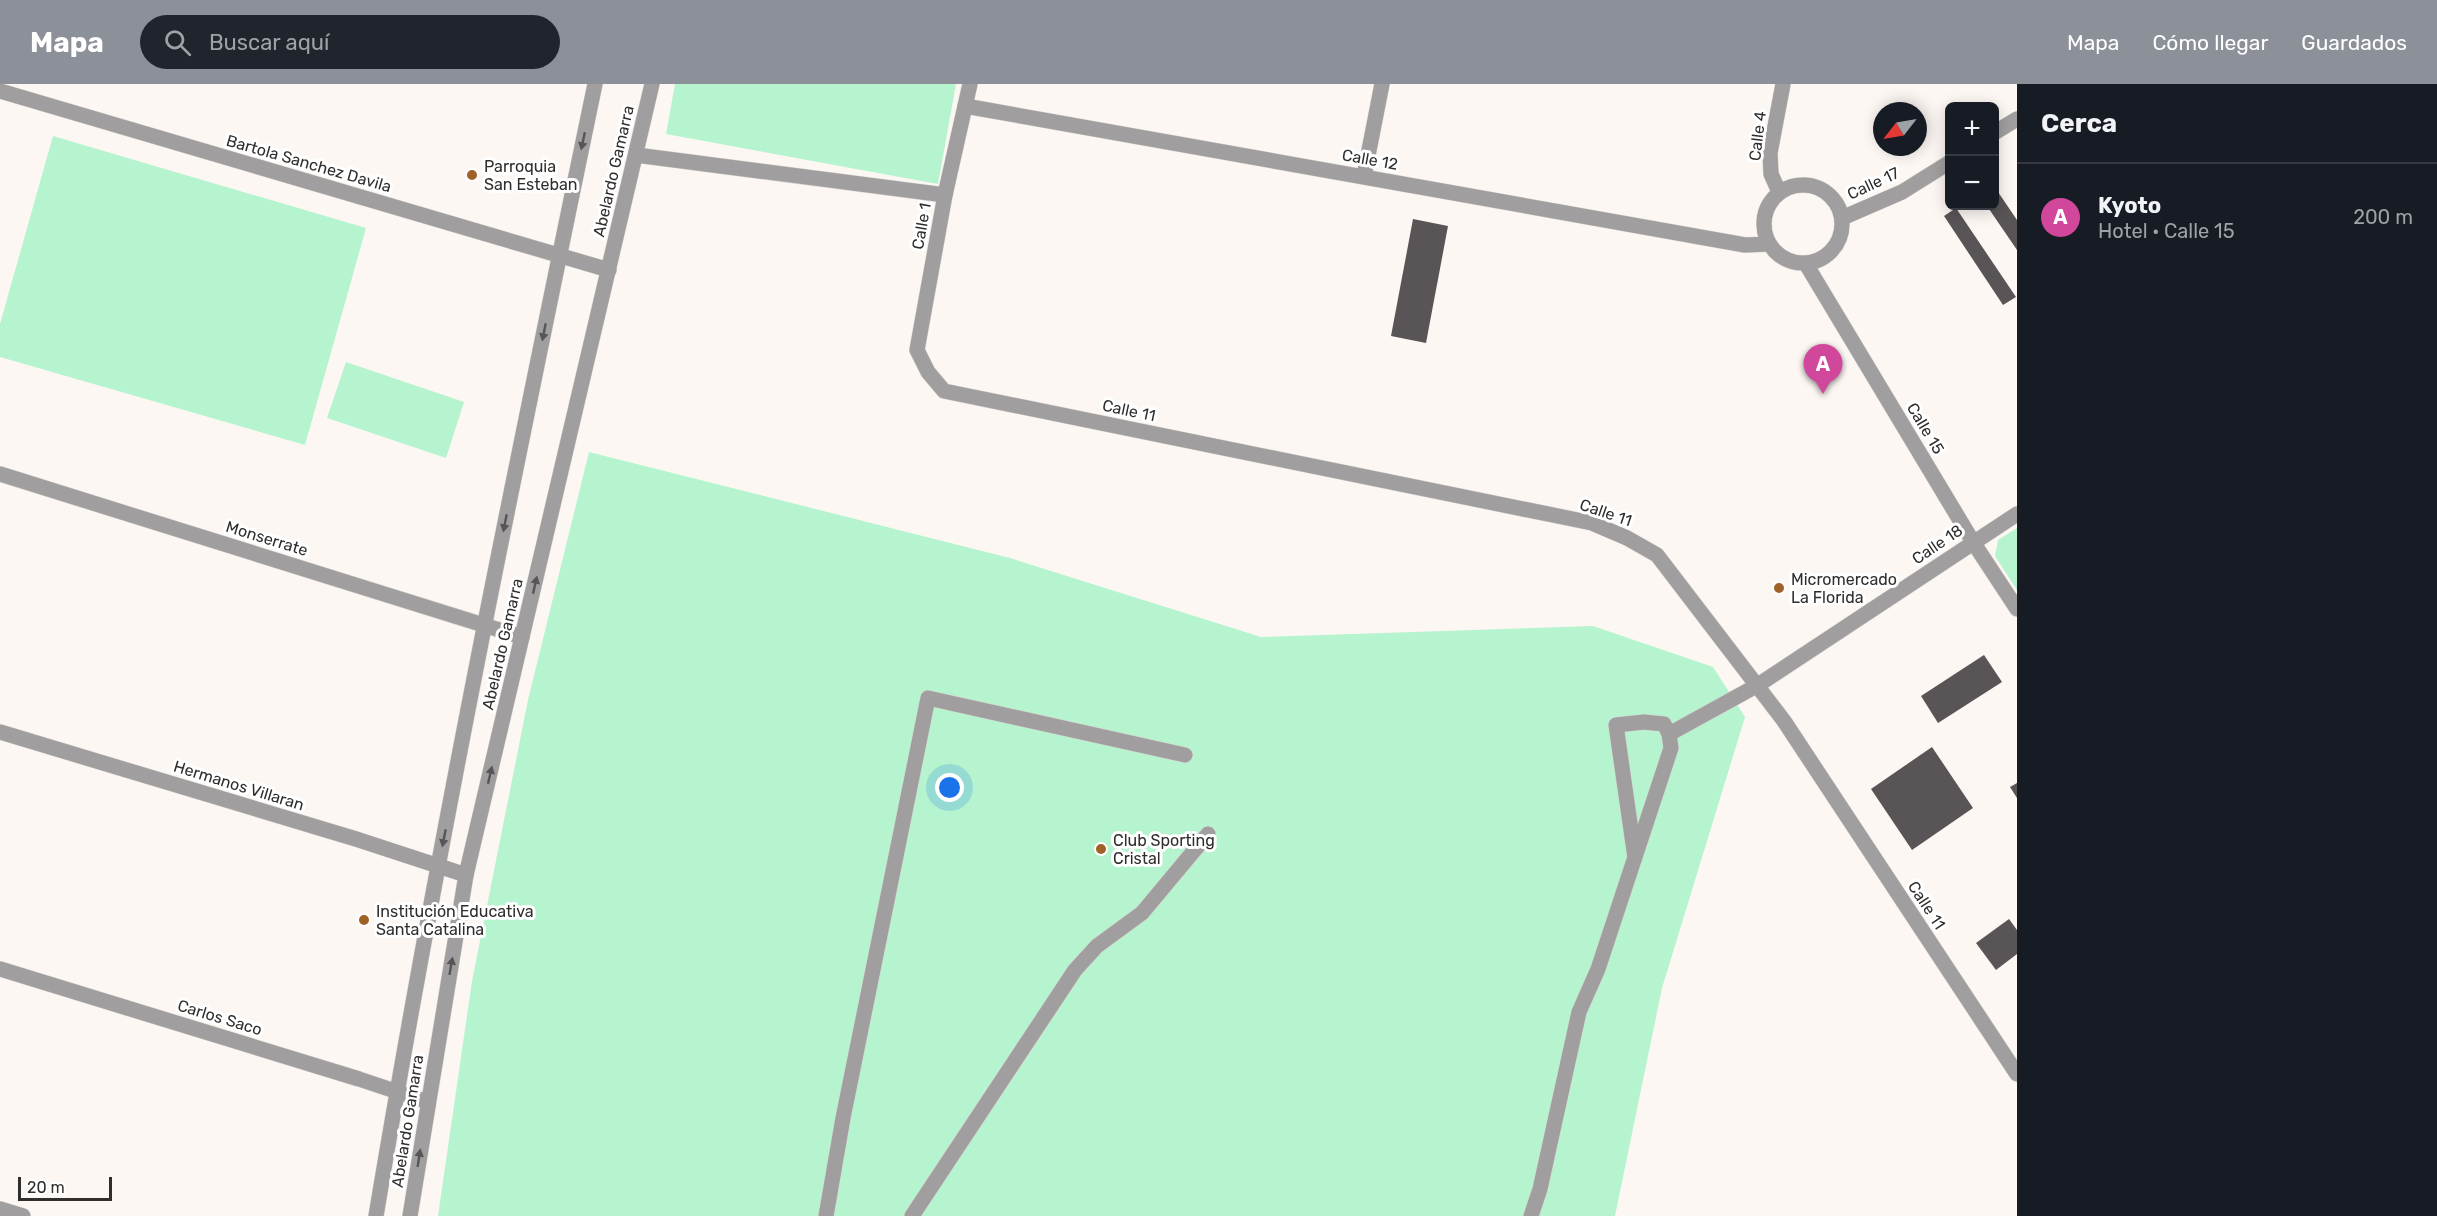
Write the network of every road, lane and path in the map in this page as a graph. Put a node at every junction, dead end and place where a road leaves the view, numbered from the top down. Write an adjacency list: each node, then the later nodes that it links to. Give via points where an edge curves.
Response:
1 (595, 84): 17 (street, Abelardo Gamarra, one-way to 17)
2 (652, 84): 10 (street, Abelardo Gamarra)
3 (970, 84): 7 (street, Calle 1)
4 (1382, 84): 12 (street)
5 (1784, 84): 13 (street, Calle 4, via 1770,153)
6 (0, 91): 17 (street, Bartola Sanchez Davila)
7 (965, 106): 12 (street, Calle 12); 14 (street, Calle 1)
8 (2017, 119): 9 (street)
9 (1999, 130)
10 (636, 155): 14 (street); 19 (street, Abelardo Gamarra)
11 (1945, 165): 15 (street, Calle 17, via 1902,192)
12 (1364, 176): 16 (street, Calle 12, via 1745,245)
13 (1779, 192): 15 (street, via 1804,184 1818,187 1830,194); 16 (street, via 1764,214)
14 (945, 195): 20 (street, Calle 1, via 917,350)
15 (1842, 218): 18 (street, via 1838,243 1829,254)
16 (1769, 244): 18 (street, via 1785,259)
17 (560, 255): 19 (street, Bartola Sanchez Davila); 25 (street, Abelardo Gamarra, one-way to 25)
18 (1806, 264): 23 (street, Calle 15)
19 (609, 270): 26 (street, Abelardo Gamarra, one-way to 19)
20 (928, 372): 27 (street, Calle 11, via 944,391 1592,523 1656,555)
21 (0, 474): 25 (street, Monserrate)
22 (2017, 514): 23 (street, Calle 18)
23 (1973, 542): 24 (street, Calle 15); 27 (street, Calle 18)
24 (2017, 609)
25 (485, 625): 26 (street, Monserrate); 33 (street, Abelardo Gamarra, one-way to 33)
26 (522, 637): 34 (street, Abelardo Gamarra, one-way to 26)
27 (1758, 685): 29 (street, Calle 18); 36 (street, Calle 11)
28 (0, 732): 33 (street, Hermanos Villaran)
29 (1669, 734): 32 (street, via 1671,748); 32 (street, via 1664,724 1616,725)
30 (1185, 754): 43 (street, via 928,698)
31 (1208, 834): 44 (street, via 1142,913 1097,946 1075,970)
32 (1635, 858): 45 (street, via 1598,969 1579,1012)
33 (438, 866): 34 (street, Hermanos Villaran); 37 (street, Abelardo Gamarra)
34 (466, 875): 38 (street, Abelardo Gamarra, one-way to 34)
35 (0, 969): 37 (street, Carlos Saco)
36 (2017, 1074)
37 (397, 1090): 38 (street, Carlos Saco); 41 (street, Abelardo Gamarra)
38 (428, 1102): 42 (street, Abelardo Gamarra, one-way to 38)
39 (0, 1209): 40 (street)
40 (23, 1216)
41 (376, 1216)
42 (410, 1216)
43 (826, 1216)
44 (912, 1216)
45 (1531, 1216)

